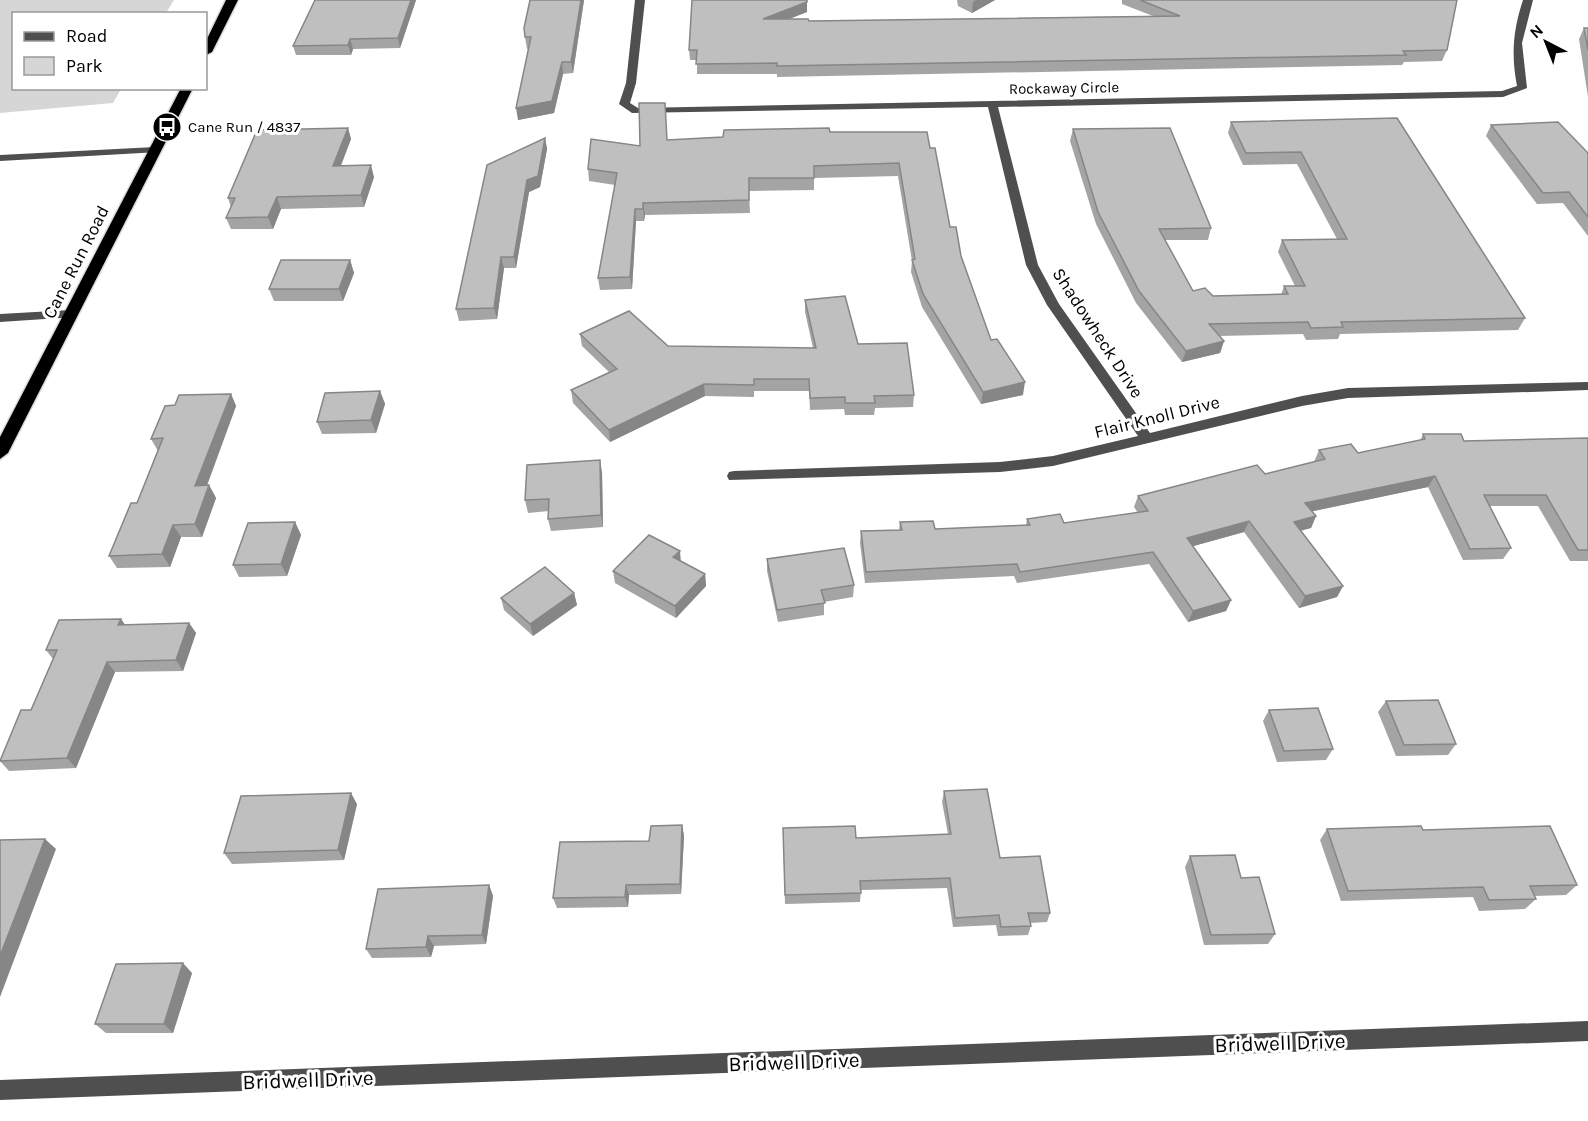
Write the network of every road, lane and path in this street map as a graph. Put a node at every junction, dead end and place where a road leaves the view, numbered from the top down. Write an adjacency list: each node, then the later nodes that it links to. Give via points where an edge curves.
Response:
1 (232, 0): 4 (highway)
2 (640, 0): 6 (street, Rockaway Circle, via 631,83 624,104 636,111)
3 (1528, 0): 6 (street, Rockaway Circle, via 1517,33 1516,61 1522,88 1503,94)
4 (207, 50)
5 (186, 90): 7 (highway, Cane Run Road)
6 (992, 104): 12 (street, Shadowheck Drive, via 1032,265 1053,305)
7 (155, 150): 8 (street); 9 (highway, Cane Run Road)
8 (0, 158)
9 (71, 314): 10 (street); 13 (highway, Cane Run Road)
10 (0, 318)
11 (1588, 386): 12 (street, Flair Knoll Drive, via 1348,393)
12 (1147, 439): 14 (street, Flair Knoll Drive, via 1053,461 1000,467)
13 (0, 453)
14 (734, 476)
15 (1588, 1031): 16 (street, Bridwell Drive)
16 (0, 1090)

